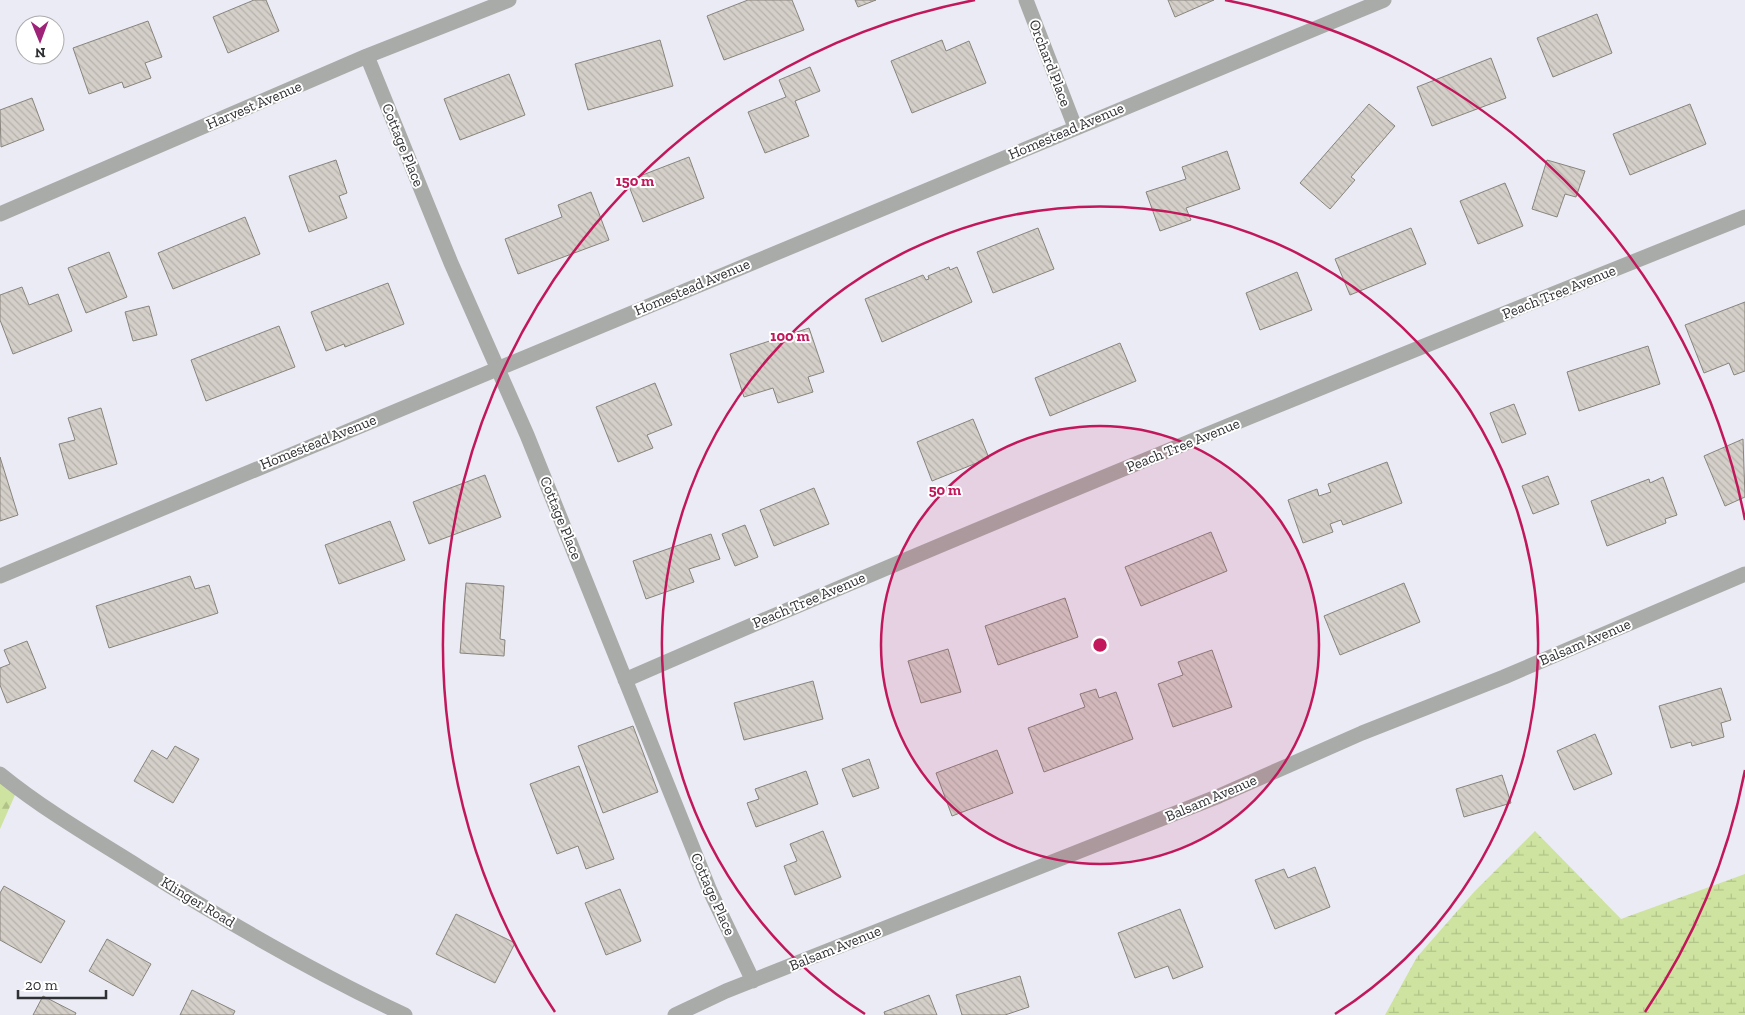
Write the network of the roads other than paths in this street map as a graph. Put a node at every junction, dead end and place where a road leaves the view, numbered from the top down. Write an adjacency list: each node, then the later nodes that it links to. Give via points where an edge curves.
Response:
1 (509, 0): 4 (street, Harvest Avenue)
2 (1026, 0): 5 (street, Orchard Place)
3 (1384, 0): 5 (street, Homestead Avenue)
4 (367, 56): 6 (street, Harvest Avenue); 8 (street, Cottage Place, via 451,263)
5 (1075, 127): 8 (street, Homestead Avenue)
6 (0, 214)
7 (1745, 217): 11 (street, Peach Tree Avenue, via 871,574)
8 (498, 368): 10 (street, Homestead Avenue); 11 (street, Cottage Place)
9 (1745, 574): 13 (street, Balsam Avenue, via 1218,796)
10 (0, 576)
11 (625, 680): 13 (street, Cottage Place, via 710,891)
12 (0, 774): 14 (street, Klinger Road, via 33,801 284,954)
13 (753, 981): 15 (street, Balsam Avenue)
14 (405, 1015)
15 (675, 1015)

